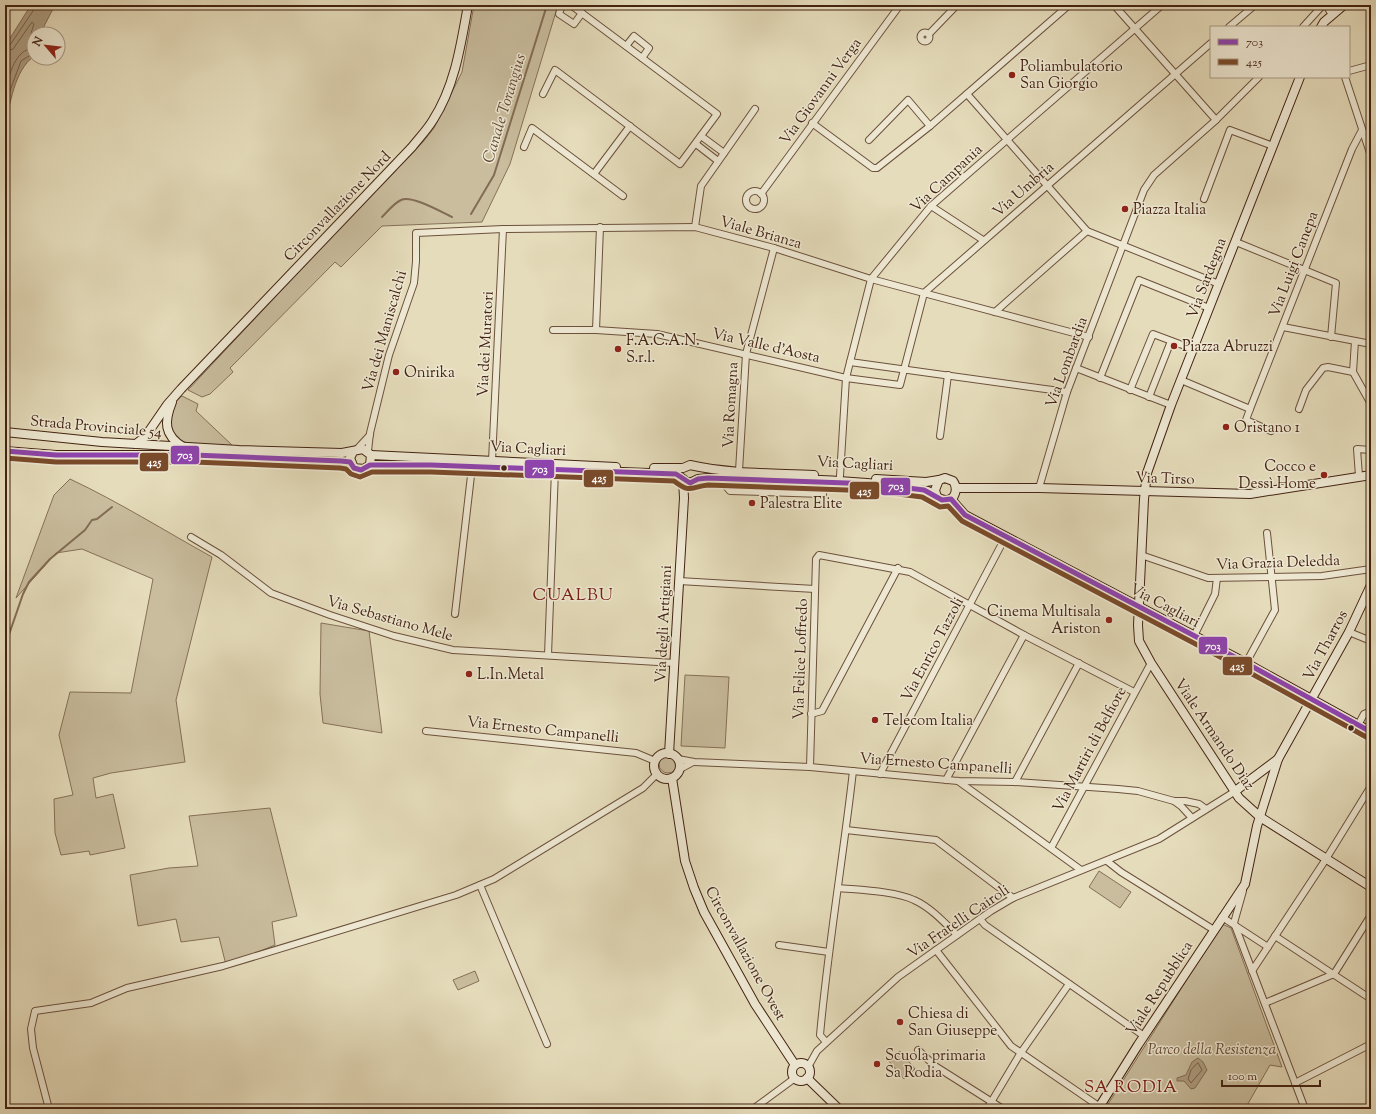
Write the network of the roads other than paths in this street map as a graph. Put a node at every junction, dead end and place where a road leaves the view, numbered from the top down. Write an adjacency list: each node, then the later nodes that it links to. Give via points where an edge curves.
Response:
1 (468, 5): 88 (main road, Circonvallazione Nord, via 451,83 426,130)
2 (562, 5): 14 (street, via 559,14 574,24)
3 (571, 5): 14 (street)
4 (900, 5): 34 (street, Via Giovanni Verga)
5 (957, 5): 20 (street)
6 (1069, 5): 31 (street)
7 (1114, 5): 19 (street)
8 (1162, 5): 19 (street, Via Campania)
9 (1255, 5): 17 (street)
10 (1325, 5): 15 (street); 18 (street)
11 (1344, 5): 15 (main road)
12 (1369, 5): 13 (street)
13 (1371, 10)
14 (582, 13): 22 (street)
15 (1332, 15): 16 (main road)
16 (1323, 25)
17 (1230, 26)
18 (1305, 26)
19 (1134, 29): 26 (street); 40 (street, Via Campania)
20 (929, 34)
21 (1210, 44): 26 (street, Via Umbria)
22 (626, 46): 23 (street); 23 (street, via 634,36 649,48)
23 (642, 58): 38 (street, via 717,114)
24 (1371, 65): 25 (street)
25 (1350, 71)
26 (1174, 75): 33 (street); 48 (street, Via Umbria)
27 (1258, 78): 33 (street)
28 (1300, 78): 42 (main road, Via Sardegna)
29 (1345, 78): 37 (street)
30 (543, 94): 35 (street, via 555,70)
31 (967, 94): 36 (street); 40 (street)
32 (755, 109): 44 (street)
33 (1216, 120): 60 (street, via 1149,181)
34 (812, 123): 36 (street, via 876,168); 49 (street, Via Giovanni Verga)
35 (630, 126): 41 (street, via 680,164); 47 (street)
36 (930, 126): 39 (street, via 908,100)
37 (1362, 130): 45 (street); 62 (street, Via Luigi Canepa)
38 (702, 136): 41 (street); 44 (street)
39 (869, 140)
40 (1007, 140): 48 (street); 52 (street, Via Campania)
41 (696, 144): 46 (street)
42 (1273, 146): 51 (street, via 1230,130); 59 (main road, Via Sardegna)
43 (524, 147): 47 (street, via 532,128)
44 (724, 152): 46 (street)
45 (1371, 156)
46 (718, 161): 54 (street, via 701,186)
47 (594, 174): 50 (street)
48 (1047, 186): 56 (street); 58 (street, Via Umbria)
49 (761, 194)
50 (623, 196)
51 (1204, 199)
52 (931, 206): 58 (street); 63 (street, Via Campania)
53 (600, 227): 54 (street, Viale Brianza); 55 (street, Viale Brianza); 70 (street)
54 (696, 227): 61 (street, Viale Brianza)
55 (503, 229): 57 (street, Viale Brianza); 105 (street, Via dei Muratori)
56 (1087, 231): 60 (street); 67 (street)
57 (416, 232): 96 (street, Via dei Maniscalchi, via 416,273 413,288 389,355)
58 (983, 240): 65 (street, Via Umbria)
59 (1236, 242): 62 (street); 64 (main road, Via Sardegna)
60 (1123, 246): 64 (street); 71 (street, Via Lombardia)
61 (774, 248): 63 (street, Viale Brianza); 77 (street, Via Romagna)
62 (1304, 270): 68 (street, Via Luigi Canepa); 72 (street, via 1336,283)
63 (871, 279): 65 (street, Viale Brianza); 78 (street, Via Campania)
64 (1219, 284): 66 (main road, Via Sardegna)
65 (924, 293): 67 (street, Viale Brianza); 80 (street)
66 (1210, 308): 76 (main road, Via Sardegna); 84 (street, via 1139,280)
67 (995, 312): 71 (street, Viale Brianza)
68 (1283, 326): 72 (street); 92 (street, Via Luigi Canepa)
69 (553, 330): 70 (street, Via Valle d'Aosta)
70 (596, 330): 77 (street, Via Valle d'Aosta, via 658,334)
71 (1088, 337): 79 (street, Via Lombardia)
72 (1331, 337): 74 (street)
73 (1171, 341): 76 (street); 86 (street, via 1153,334); 89 (street)
74 (1356, 341): 75 (street); 81 (street)
75 (1371, 344)
76 (1193, 349): 85 (main road, Via Sardegna)
77 (746, 354): 83 (street, Via Valle d'Aosta); 112 (street, Via Romagna)
78 (850, 362): 80 (street); 83 (street, Via Campania)
79 (1076, 368): 84 (street); 87 (street, Via Lombardia)
80 (905, 369): 82 (street); 83 (street, Via Valle d'Aosta, via 900,386)
81 (1353, 372): 90 (street); 93 (street, via 1323,368 1306,390)
82 (948, 375): 87 (street); 97 (street)
83 (846, 378): 114 (street, Via Campania)
84 (1100, 378): 86 (street)
85 (1181, 380): 91 (main road, Via Sardegna); 92 (street)
86 (1130, 390): 89 (street)
87 (1067, 392): 122 (street, Via Lombardia)
88 (175, 397): 98 (main road, Circonvallazione Nord, via 145,437); 99 (main road, Circonvallazione Nord, via 168,414 168,430 173,440)
89 (1149, 397): 91 (street)
90 (1371, 404)
91 (1171, 405): 123 (main road, Via Sardegna, via 1154,450)
92 (1250, 409): 94 (street, via 1246,420)
93 (1299, 409)
94 (1271, 431)
95 (5, 432): 98 (main road, Strada Provinciale 54)
96 (370, 435): 100 (street, Via dei Maniscalchi); 104 (street, Via dei Maniscalchi)
97 (940, 436)
98 (136, 444): 99 (main road, Strada Provinciale 54)
99 (184, 447): 103 (main road, Strada Provinciale 54)
100 (355, 450): 103 (main road, Via Cagliari, via 342,453); 104 (main road, Via Cagliari, via 363,448); 106 (main road)
101 (1371, 450): 115 (street, via 1357,449)
102 (5, 451): 103 (main road, via 56,455)
103 (193, 452): 106 (main road, Via Cagliari)
104 (369, 453): 105 (main road, Via Cagliari); 107 (main road)
105 (492, 461): 109 (main road, Via Cagliari)
106 (350, 462): 107 (main road, Via Cagliari, via 357,469 364,469)
107 (370, 465): 108 (main road, Via Cagliari)
108 (472, 467): 111 (main road, Via Cagliari); 140 (street, Via Cagliari)
109 (683, 468): 110 (main road, Via Cagliari, via 690,465); 116 (main road)
110 (697, 468): 112 (main road, Via Cagliari); 118 (main road, via 699,472)
111 (554, 470): 116 (main road, Via Cagliari, via 676,474); 145 (street)
112 (739, 471): 114 (main road, Via Cagliari)
113 (1371, 475): 115 (main road, Via Tirso)
114 (840, 476): 120 (main road, Via Cagliari, via 926,482)
115 (1359, 476): 123 (main road, Via Tirso, via 1250,494)
116 (682, 478): 118 (main road, Via Cagliari, via 688,483); 124 (main road, Via degli Artigiani)
117 (719, 478): 118 (main road, Via Cagliari); 119 (main road, Via Cagliari); 119 (street, via 730,491 824,494)
118 (696, 480): 124 (main road)
119 (825, 480): 125 (main road, Via Cagliari, via 900,486 927,491)
120 (939, 480): 121 (main road, via 951,480); 125 (main road, via 934,490)
121 (956, 488): 122 (main road, Via Tirso); 126 (main road)
122 (1039, 488): 123 (main road, Via Tirso)
123 (1144, 491): 130 (main road, Via Sardegna)
124 (684, 495): 135 (main road, Via degli Artigiani)
125 (937, 497): 126 (main road)
126 (950, 499): 128 (main road, Via Cagliari, via 965,514)
127 (1267, 533): 133 (street)
128 (1006, 536): 138 (street, Via Enrico Tazzoli); 139 (main road, Via Cagliari)
129 (191, 537): 145 (street, Via Sebastiano Mele, via 221,555 271,593 330,615 394,636 454,650)
130 (1142, 555): 134 (street, Via Grazia Deledda, via 1208,578); 139 (main road, Viale Armando Diaz)
131 (898, 568): 137 (street, Via Felice Loffredo, via 820,555 816,559); 138 (street); 153 (street, via 822,711)
132 (1371, 569): 133 (street, Via Grazia Deledda, via 1322,576)
133 (1272, 576): 134 (street, Via Grazia Deledda); 149 (street, via 1276,610)
134 (1217, 578): 143 (street, via 1215,594)
135 (679, 581): 137 (street); 146 (main road, Via degli Artigiani)
136 (1371, 585): 141 (main road, Via Tharros)
137 (815, 589): 153 (street, Via Felice Loffredo)
138 (970, 605): 142 (street); 167 (street, Via Enrico Tazzoli)
139 (1139, 608): 143 (main road, Via Cagliari); 148 (main road, Viale Armando Diaz, via 1139,641)
140 (456, 614)
141 (1349, 632): 144 (street); 151 (main road, Via Tharros)
142 (1024, 634): 147 (street); 170 (street)
143 (1194, 636): 149 (main road, Via Cagliari)
144 (1371, 641)
145 (548, 655): 146 (street, Via Sebastiano Mele)
146 (675, 663): 157 (main road, Via degli Artigiani)
147 (1079, 663): 150 (street); 172 (street)
148 (1151, 663): 150 (street, Via Martiri di Belfiore); 175 (main road, Viale Armando Diaz)
149 (1246, 663): 151 (main road, Via Cagliari)
150 (1134, 692): 173 (street, Via Martiri di Belfiore)
151 (1312, 700): 154 (main road, Via Cagliari); 159 (main road, Via Tharros)
152 (1371, 711): 154 (street, via 1364,714)
153 (812, 714): 162 (street, Via Felice Loffredo)
154 (1358, 725): 156 (main road, Via Cagliari)
155 (426, 731): 160 (street, Via Ernesto Campanelli, via 636,753)
156 (1371, 732)
157 (669, 754): 158 (main road, Via Ernesto Campanelli); 160 (main road, via 661,755)
158 (678, 759): 161 (street, Via Ernesto Campanelli); 163 (main road)
159 (1278, 759): 164 (main road, Via Tharros); 168 (main road, Via Tharros)
160 (655, 762): 166 (main road)
161 (694, 762): 162 (street, Via Ernesto Campanelli); 163 (street, Via Ernesto Campanelli)
162 (810, 767): 165 (street, Via Ernesto Campanelli)
163 (680, 769): 169 (main road, Via Ernesto Campanelli)
164 (1264, 769): 168 (main road, via 1270,769); 175 (main road, Via Tharros)
165 (853, 771): 167 (street, Via Ernesto Campanelli); 180 (street)
166 (657, 774): 169 (main road, via 664,779); 186 (street, via 644,788)
167 (880, 774): 170 (street, Via Ernesto Campanelli)
168 (1273, 775): 178 (main road, Via Tharros)
169 (672, 778): 214 (main road, Circonvallazione Ovest, via 685,861 704,912 755,1004)
170 (946, 780): 171 (street, Via Ernesto Campanelli)
171 (958, 781): 172 (street, Via Ernesto Campanelli); 181 (street)
172 (1015, 782): 173 (street, Via Ernesto Campanelli)
173 (1083, 786): 176 (street, Via Ernesto Campanelli, via 1138,792); 181 (street, Via Martiri di Belfiore)
174 (1371, 786): 182 (street)
175 (1234, 792): 177 (street, Via Fratelli Cairoli); 178 (main road, Viale Armando Diaz)
176 (1174, 801): 177 (street, Via Ernesto Campanelli, via 1199,804); 179 (street, Via Ernesto Campanelli)
177 (1206, 809): 179 (street, Via Fratelli Cairoli)
178 (1260, 817): 182 (main road, Viale Armando Diaz); 185 (main road, Viale Repubblica)
179 (1192, 818): 183 (street, Via Fratelli Cairoli, via 1159,839)
180 (846, 830): 188 (street); 189 (street, via 936,840)
181 (1051, 848): 184 (street)
182 (1326, 859): 187 (main road, Viale Armando Diaz); 197 (street)
183 (1107, 861): 184 (street, Via Fratelli Cairoli); 194 (street)
184 (1081, 870): 189 (street, Via Fratelli Cairoli)
185 (1245, 884): 191 (main road, Viale Repubblica); 193 (street, Viale Repubblica)
186 (480, 885): 210 (street); 221 (street, via 456,895 223,966 127,988 91,1003 35,1011 31,1029 33,1048)
187 (1371, 887)
188 (838, 888): 196 (street, via 914,900 940,918); 202 (street)
189 (1013, 898): 192 (street, Via Fratelli Cairoli)
190 (1371, 916): 204 (street)
191 (1222, 917): 193 (street); 194 (main road, Viale Repubblica)
192 (980, 919): 196 (street, Via Fratelli Cairoli); 205 (street)
193 (1234, 923): 195 (street); 198 (street)
194 (1214, 930): 208 (main road, Viale Repubblica)
195 (1247, 934): 198 (street); 200 (street)
196 (957, 935): 201 (street, Via Fratelli Cairoli)
197 (1275, 936): 200 (street); 204 (street)
198 (1240, 940): 203 (street)
199 (779, 945): 202 (street)
200 (1268, 947): 203 (street)
201 (936, 950): 209 (street, Via Fratelli Cairoli, via 898,977); 213 (street)
202 (828, 952): 209 (street, via 820,1034)
203 (1252, 971): 207 (street)
204 (1334, 974): 206 (street); 207 (street)
205 (1069, 984): 208 (street); 213 (street)
206 (1371, 999)
207 (1265, 1003): 218 (street)
208 (1144, 1036): 220 (main road, Viale Repubblica)
209 (826, 1042): 215 (street, Via Fratelli Cairoli, via 817,1051)
210 (547, 1044)
211 (1370, 1046): 218 (street)
212 (918, 1050): 219 (street, via 935,1066)
213 (1020, 1054): 219 (street); 220 (street)
214 (796, 1065): 215 (main road, via 803,1064); 216 (main road, via 792,1072)
215 (808, 1067): 217 (main road)
216 (794, 1078): 217 (main road); 222 (street)
217 (807, 1078): 223 (main road)
218 (1295, 1083): 226 (street)
219 (991, 1101): 224 (street); 225 (street)
220 (1099, 1108)
221 (49, 1109)
222 (753, 1109)
223 (839, 1109)
224 (987, 1109)
225 (1003, 1109)
226 (1305, 1109)

